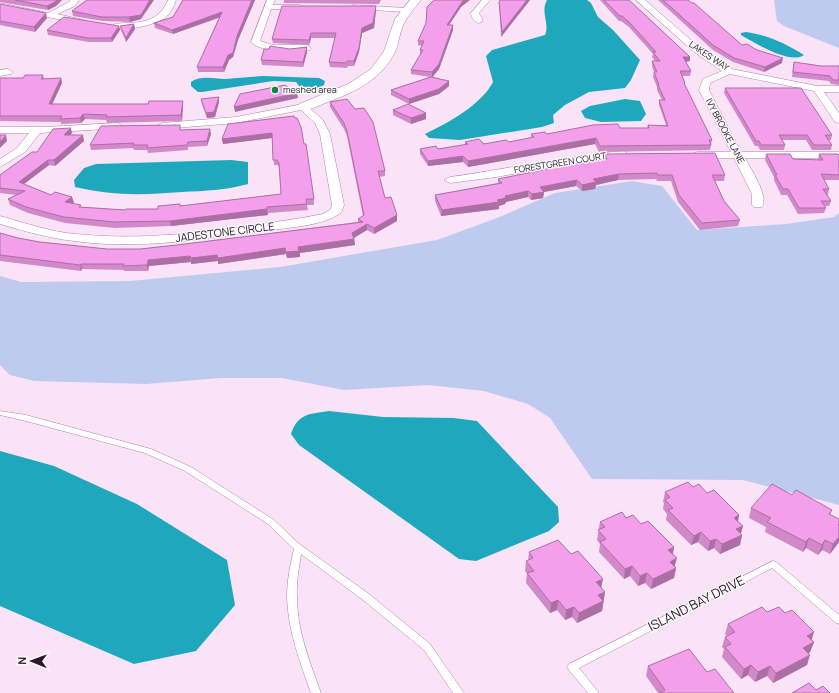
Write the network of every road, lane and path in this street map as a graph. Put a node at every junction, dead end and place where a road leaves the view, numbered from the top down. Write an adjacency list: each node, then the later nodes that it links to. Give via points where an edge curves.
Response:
1 (75, 0): 11 (street)
2 (172, 0): 14 (street, via 163,16 130,26)
3 (416, 0): 10 (street)
4 (486, 0): 12 (street, via 475,13)
5 (640, 0): 16 (street, LAKES WAY, via 697,50)
6 (269, 4): 8 (street); 15 (street, via 256,43 268,47)
7 (0, 5): 11 (street)
8 (308, 7)
9 (347, 7): 10 (street)
10 (406, 10): 19 (street, via 388,55 376,70 346,90)
11 (49, 15): 13 (street)
12 (479, 21)
13 (87, 23)
14 (108, 26)
15 (307, 48)
16 (730, 71): 17 (street, LAKES WAY); 27 (street, IVY BROOKE LANE, via 706,81 704,90)
17 (817, 89): 18 (street, LAKES WAY); 20 (street)
18 (839, 89)
19 (304, 107): 22 (street, via 228,121 184,126); 32 (street, JADESTONE CIRCLE, via 319,122 326,138 338,205 337,211 327,217 184,237 130,241 59,236)
20 (839, 120)
21 (128, 126): 24 (street)
22 (150, 126)
23 (0, 130): 24 (street)
24 (37, 130): 29 (street, via 21,150)
25 (633, 154): 30 (street, FORESTGREEN COURT, via 590,156)
26 (685, 154): 27 (street)
27 (738, 155): 28 (street); 31 (street, IVY BROOKE LANE, via 758,194)
28 (839, 155)
29 (0, 164)
30 (450, 180)
31 (758, 204)
32 (0, 220)
33 (0, 413): 34 (lane, via 148,452 188,469 271,522)
34 (298, 548): 36 (lane, via 292,599 296,629); 37 (lane, via 366,597 427,647)
35 (839, 620): 38 (lane, ISLAND BAY DRIVE, via 772,564 572,667)
36 (316, 693)
37 (459, 693)
38 (594, 693)

